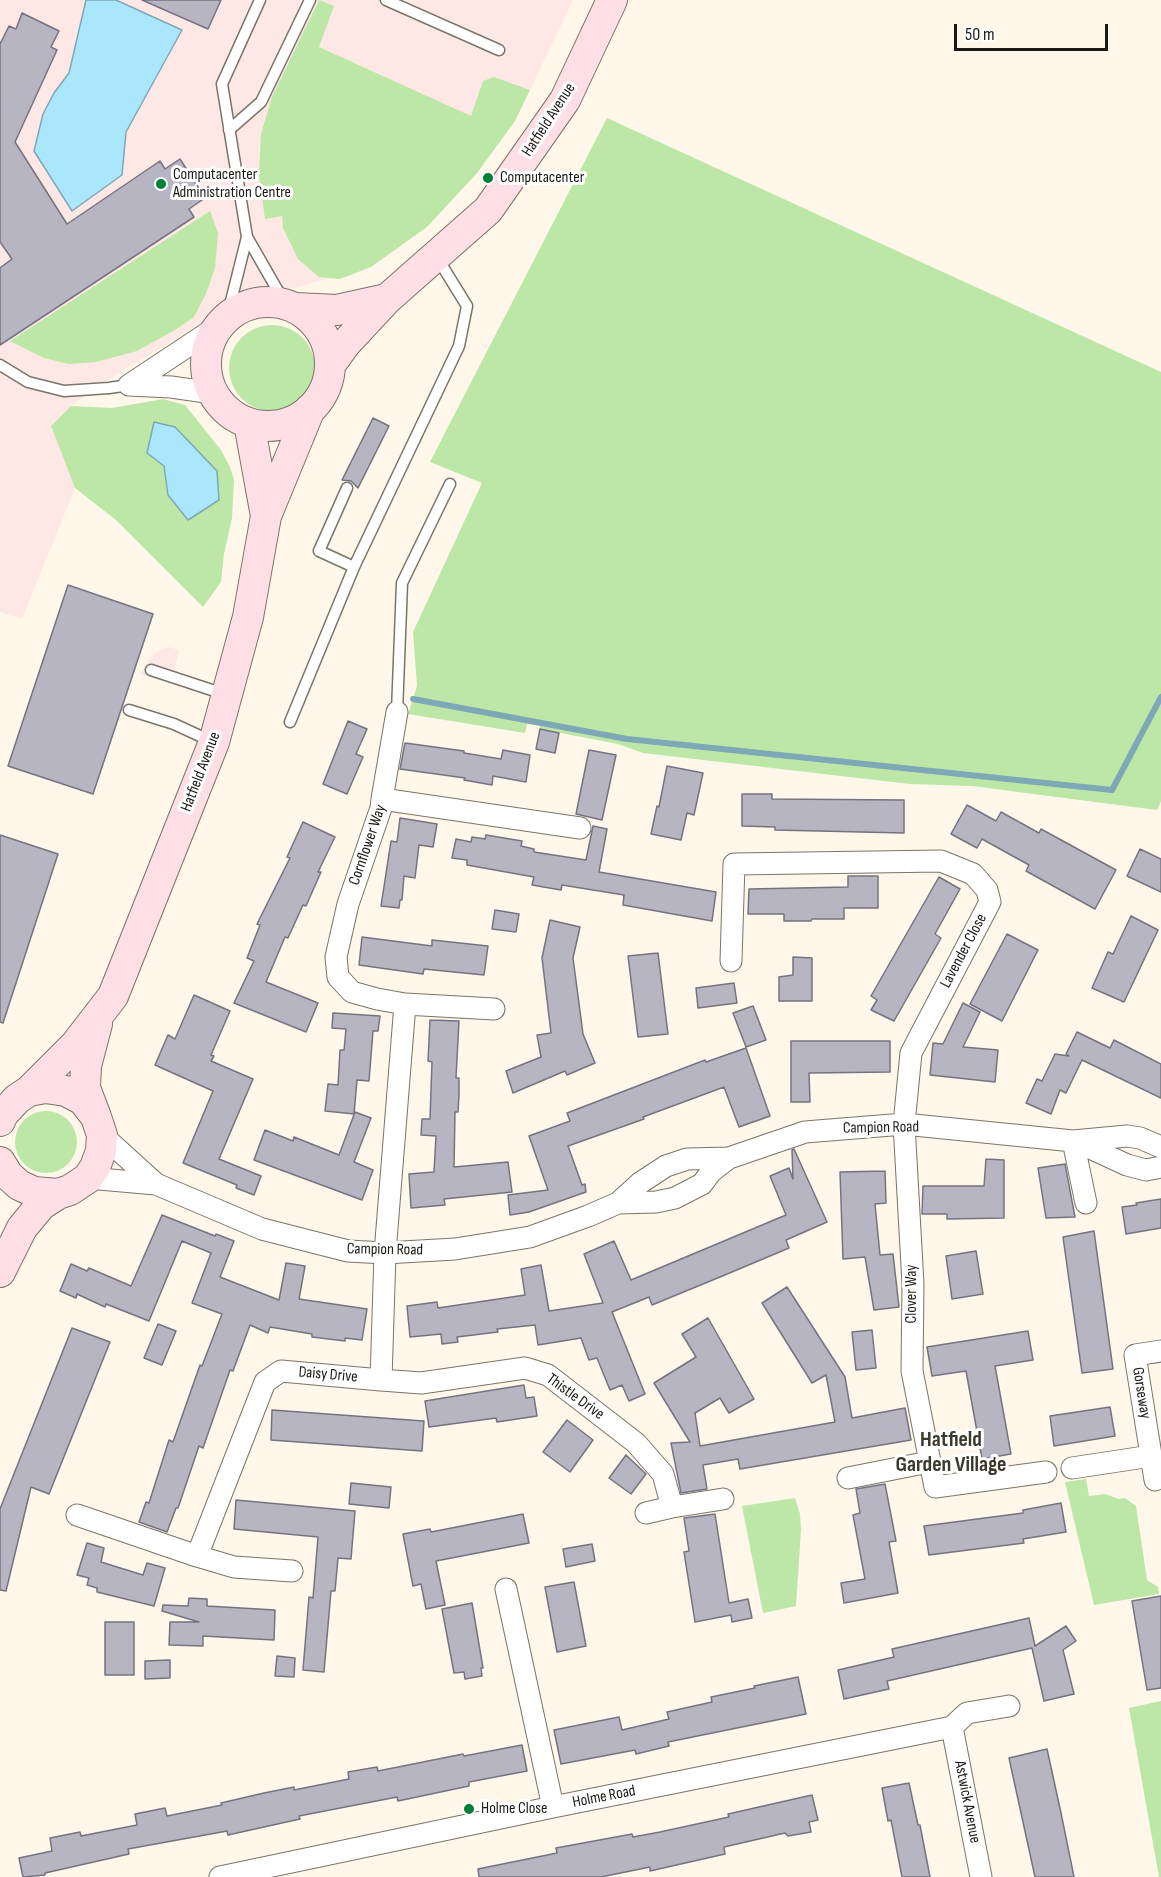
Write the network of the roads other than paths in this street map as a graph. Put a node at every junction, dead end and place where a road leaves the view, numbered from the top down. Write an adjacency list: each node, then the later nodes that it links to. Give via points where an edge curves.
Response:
1 (260, 0): 6 (lane, via 222,84)
2 (310, 0): 6 (lane, via 261,102)
3 (386, 0): 5 (lane)
4 (612, 0): 8 (street, Hatfield Avenue, via 565,100 488,210)
5 (499, 50)
6 (229, 130): 7 (lane)
7 (248, 237): 10 (lane, via 278,291); 11 (lane)
8 (436, 256): 9 (street, Hatfield Avenue); 21 (lane, via 467,306 459,346)
9 (387, 299): 10 (street, Hatfield Avenue, via 337,310); 13 (street, Hatfield Avenue)
10 (292, 307): 11 (street, via 263,302 248,305); 13 (street, via 314,322 323,335)
11 (222, 321): 14 (street); 15 (street, via 206,356)
12 (0, 365): 14 (lane, via 28,382 64,391)
13 (330, 365): 16 (street, via 326,385)
14 (129, 385): 15 (street)
15 (213, 393): 17 (street, via 221,405)
16 (310, 409): 17 (street, via 290,421 269,426); 20 (street, Hatfield Avenue)
17 (249, 423): 20 (street, Hatfield Avenue)
18 (450, 484): 25 (lane, via 402,583)
19 (347, 489): 21 (lane, via 319,551)
20 (266, 516): 23 (street, Hatfield Avenue, via 248,617)
21 (354, 567): 26 (lane)
22 (151, 670): 23 (lane)
23 (227, 695): 27 (street, Hatfield Avenue)
24 (129, 710): 27 (lane)
25 (397, 712): 28 (street)
26 (290, 722)
27 (214, 742): 33 (street, Hatfield Avenue, via 113,996)
28 (382, 799): 29 (street, Cornflower Way); 31 (street, Cornflower Way, via 348,904 336,957 338,977 352,992)
29 (580, 828)
30 (731, 961): 35 (street, Lavender Close, via 734,864 941,861 974,874 987,890 990,902 911,1053)
31 (405, 1004): 32 (street, Cornflower Way); 47 (street)
32 (494, 1009)
33 (99, 1016): 34 (street, Hatfield Avenue, via 61,1061); 36 (street, Hatfield Avenue, via 86,1066 85,1088)
34 (11, 1104): 36 (street, via 45,1088 66,1091 82,1100)
35 (904, 1124): 37 (street, Campion Road); 39 (street, Campion Road, via 805,1132); 52 (street, Clover Way, via 913,1284 912,1371)
36 (99, 1126): 42 (street, via 101,1151); 43 (street)
37 (1073, 1141): 38 (street, Campion Road, via 1127,1136); 40 (street, Campion Road, via 1127,1165 1146,1170); 46 (street)
38 (1161, 1147)
39 (729, 1158): 45 (street, Campion Road, via 687,1159 666,1166); 45 (street, Campion Road, via 702,1184 675,1198)
40 (1161, 1167)
41 (4, 1168): 44 (street, via 19,1185 34,1192); 48 (street, via 12,1192 12,1225)
42 (88, 1178): 43 (street); 44 (street)
43 (156, 1184): 47 (street, Campion Road, via 262,1229 348,1251)
44 (58, 1194): 48 (street, via 31,1216)
45 (618, 1203): 47 (street, Campion Road, via 530,1237)
46 (1086, 1203)
47 (385, 1253): 50 (street, Daisy Drive)
48 (3, 1264)
49 (1161, 1351): 51 (street, Gorseway, via 1135,1355)
50 (381, 1380): 58 (street, Thistle Drive, via 421,1383 525,1368 548,1375 636,1443 663,1474); 61 (street, Daisy Drive, via 281,1371 265,1382)
51 (1151, 1456): 53 (street); 56 (street, Gorseway)
52 (929, 1462): 54 (street, Clover Way, via 935,1487); 55 (street)
53 (1072, 1468)
54 (1046, 1472)
55 (848, 1478)
56 (1155, 1480)
57 (723, 1499): 58 (street)
58 (672, 1507): 59 (street)
59 (646, 1513)
60 (77, 1515): 61 (street)
61 (197, 1556): 62 (street, via 234,1567)
62 (292, 1571)
63 (506, 1589): 66 (street)
64 (1009, 1706): 65 (street, via 967,1713)
65 (952, 1727): 66 (street, Holme Road); 68 (street, Astwick Avenue)
66 (552, 1807): 67 (street, Holme Road)
67 (220, 1877)
68 (981, 1877)

